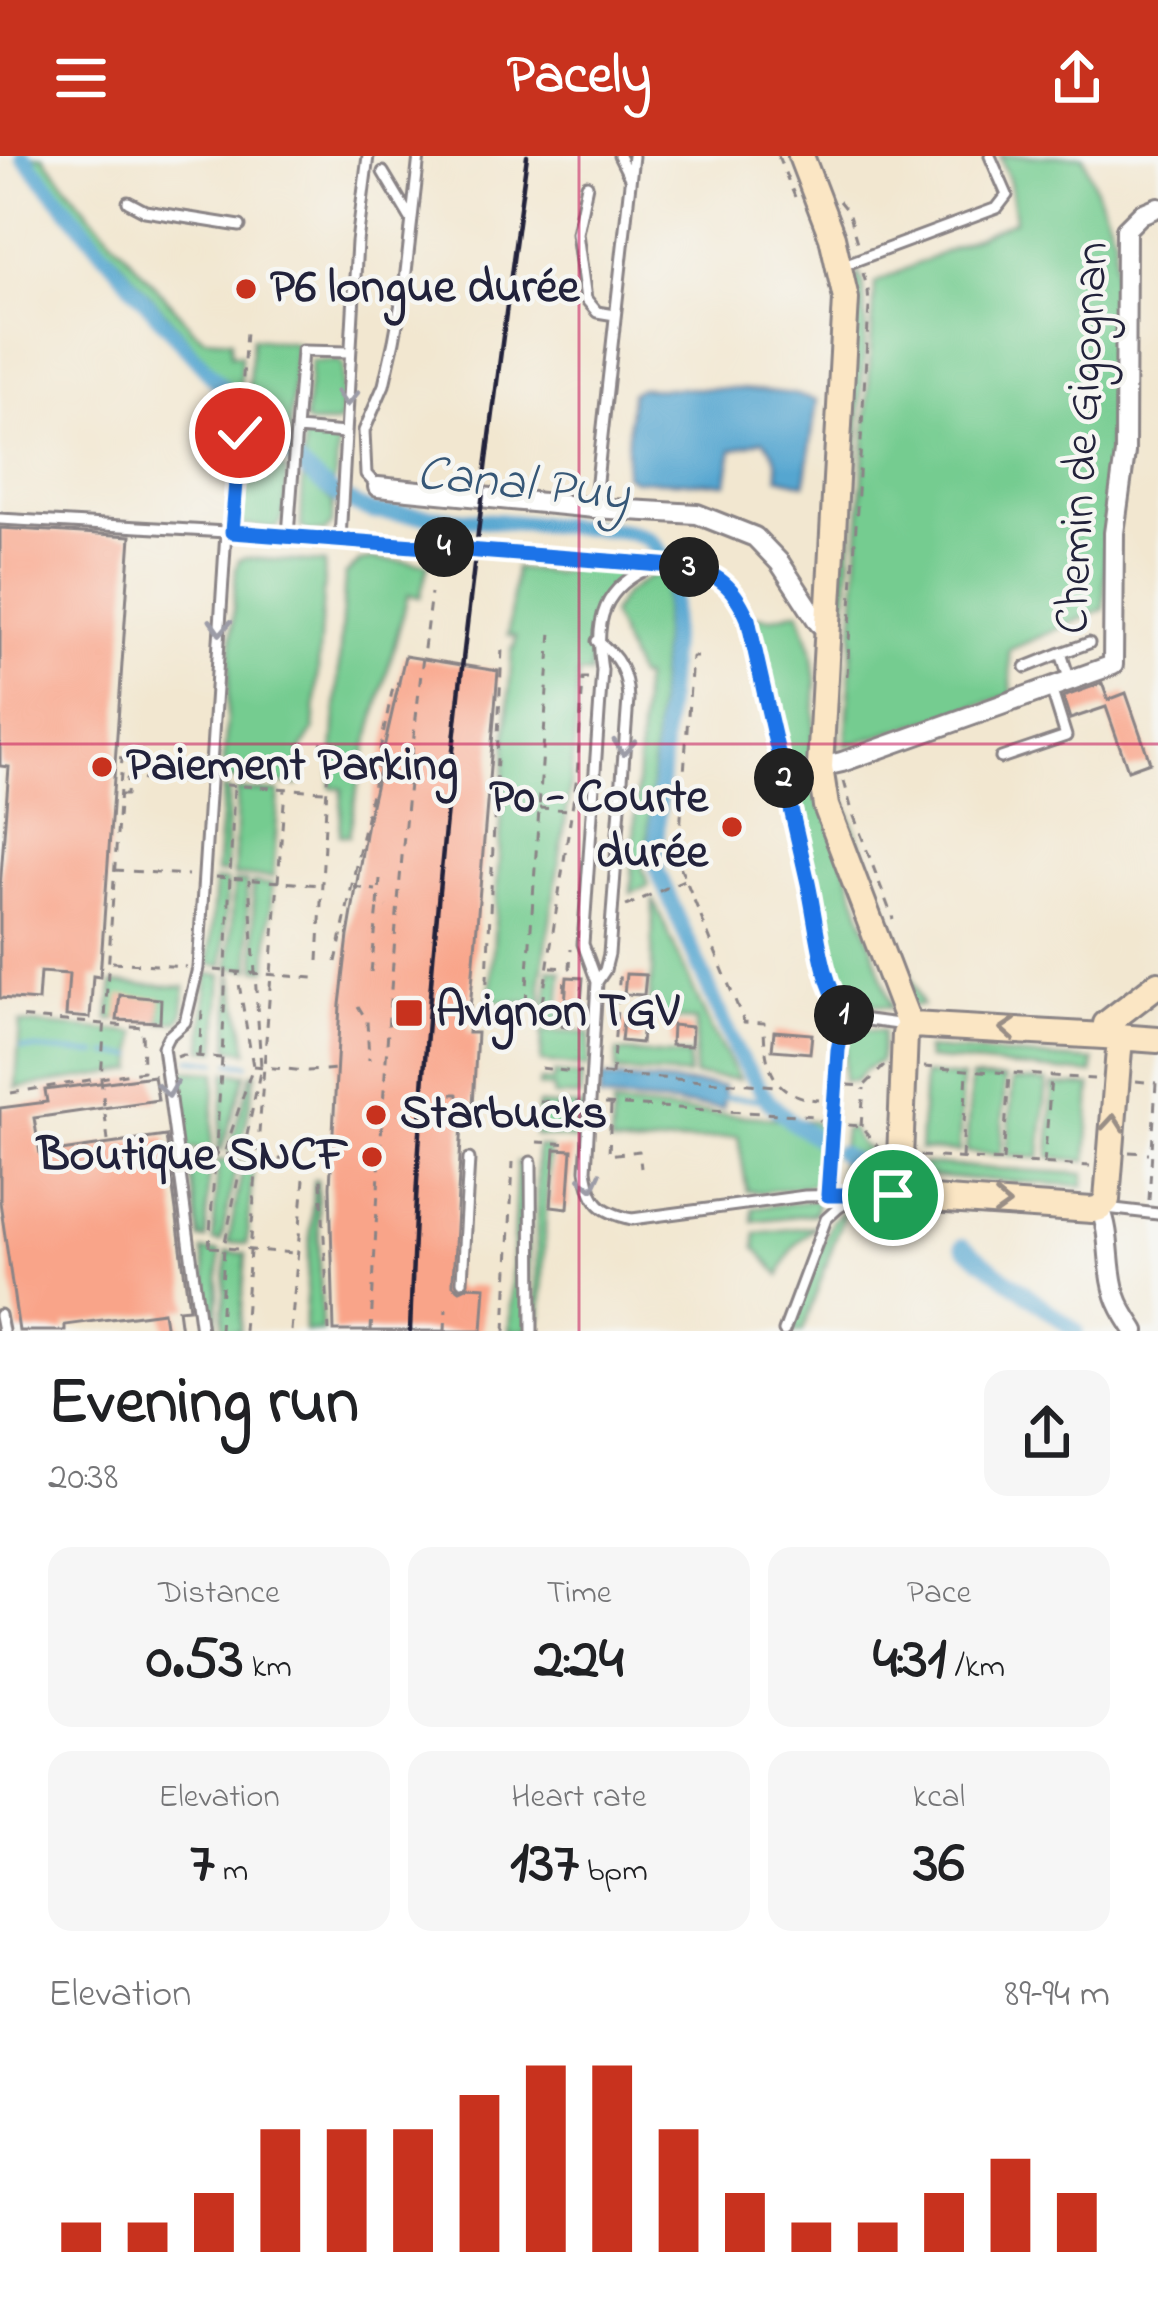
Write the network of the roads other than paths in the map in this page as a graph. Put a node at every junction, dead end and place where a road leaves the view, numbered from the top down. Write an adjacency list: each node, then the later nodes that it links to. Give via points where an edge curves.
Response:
1 (368, 156): 16 (lane)
2 (419, 156): 12 (lane)
3 (619, 156): 8 (lane)
4 (633, 156): 8 (lane)
5 (801, 156): 14 (street)
6 (990, 156): 14 (lane, via 1006,195 997,208)
7 (383, 172): 12 (lane)
8 (631, 179): 15 (lane)
9 (587, 185): 15 (lane, via 578,233 586,299 596,312)
10 (128, 202): 13 (lane)
11 (1158, 207): 31 (street, Chemin de Gigognan, via 1126,230 1113,665)
12 (412, 220): 19 (lane, via 384,385 364,431 365,474)
13 (239, 226)
14 (851, 268): 26 (street)
15 (615, 315): 20 (lane)
16 (349, 352): 17 (lane, via 302,351); 18 (lane, one-way to 18)
17 (297, 429): 18 (lane); 23 (lane)
18 (345, 433): 24 (lane)
19 (378, 487): 20 (street)
20 (594, 508): 26 (street, via 697,514 755,537)
21 (0, 519): 22 (lane)
22 (229, 532): 23 (lane); 51 (lane, one-way to 51, via 198,968 184,1022 163,1047)
23 (288, 536): 24 (lane)
24 (340, 539): 25 (lane)
25 (659, 564): 27 (lane, via 617,591); 37 (lane, via 700,569 723,582 748,619 825,976)
26 (828, 631): 33 (street)
27 (597, 641): 34 (lane, via 583,944); 34 (lane, one-way to 34, via 622,667 628,699 609,955)
28 (1089, 643): 29 (lane)
29 (1061, 653): 30 (lane); 31 (lane)
30 (1026, 667)
31 (1060, 685): 32 (lane, via 1066,736); 33 (street, Chemin de Gigognan)
32 (1001, 758)
33 (831, 770): 38 (street, via 826,806)
34 (598, 982): 45 (lane, one-way to 45, via 586,1170 597,1204 648,1218)
35 (1158, 984): 39 (street, via 1106,1024)
36 (1156, 1014): 39 (street)
37 (845, 1017): 38 (lane); 45 (lane)
38 (909, 1021): 39 (street, one-way to 38); 43 (street, via 898,1183)
39 (1112, 1036): 40 (street); 46 (street, one-way to 39, via 1107,1200)
40 (1158, 1040)
41 (469, 1160): 48 (lane)
42 (531, 1162): 52 (lane)
43 (904, 1193): 44 (lane); 46 (street, one-way to 46)
44 (862, 1194): 45 (lane); 53 (lane, via 826,1219)
45 (828, 1195)
46 (1100, 1208): 47 (lane); 54 (street, via 1114,1292)
47 (1158, 1214)
48 (462, 1281)
49 (0, 1315): 50 (lane)
50 (3, 1331)
51 (201, 1331)
52 (532, 1331)
53 (784, 1331)
54 (1136, 1331)

